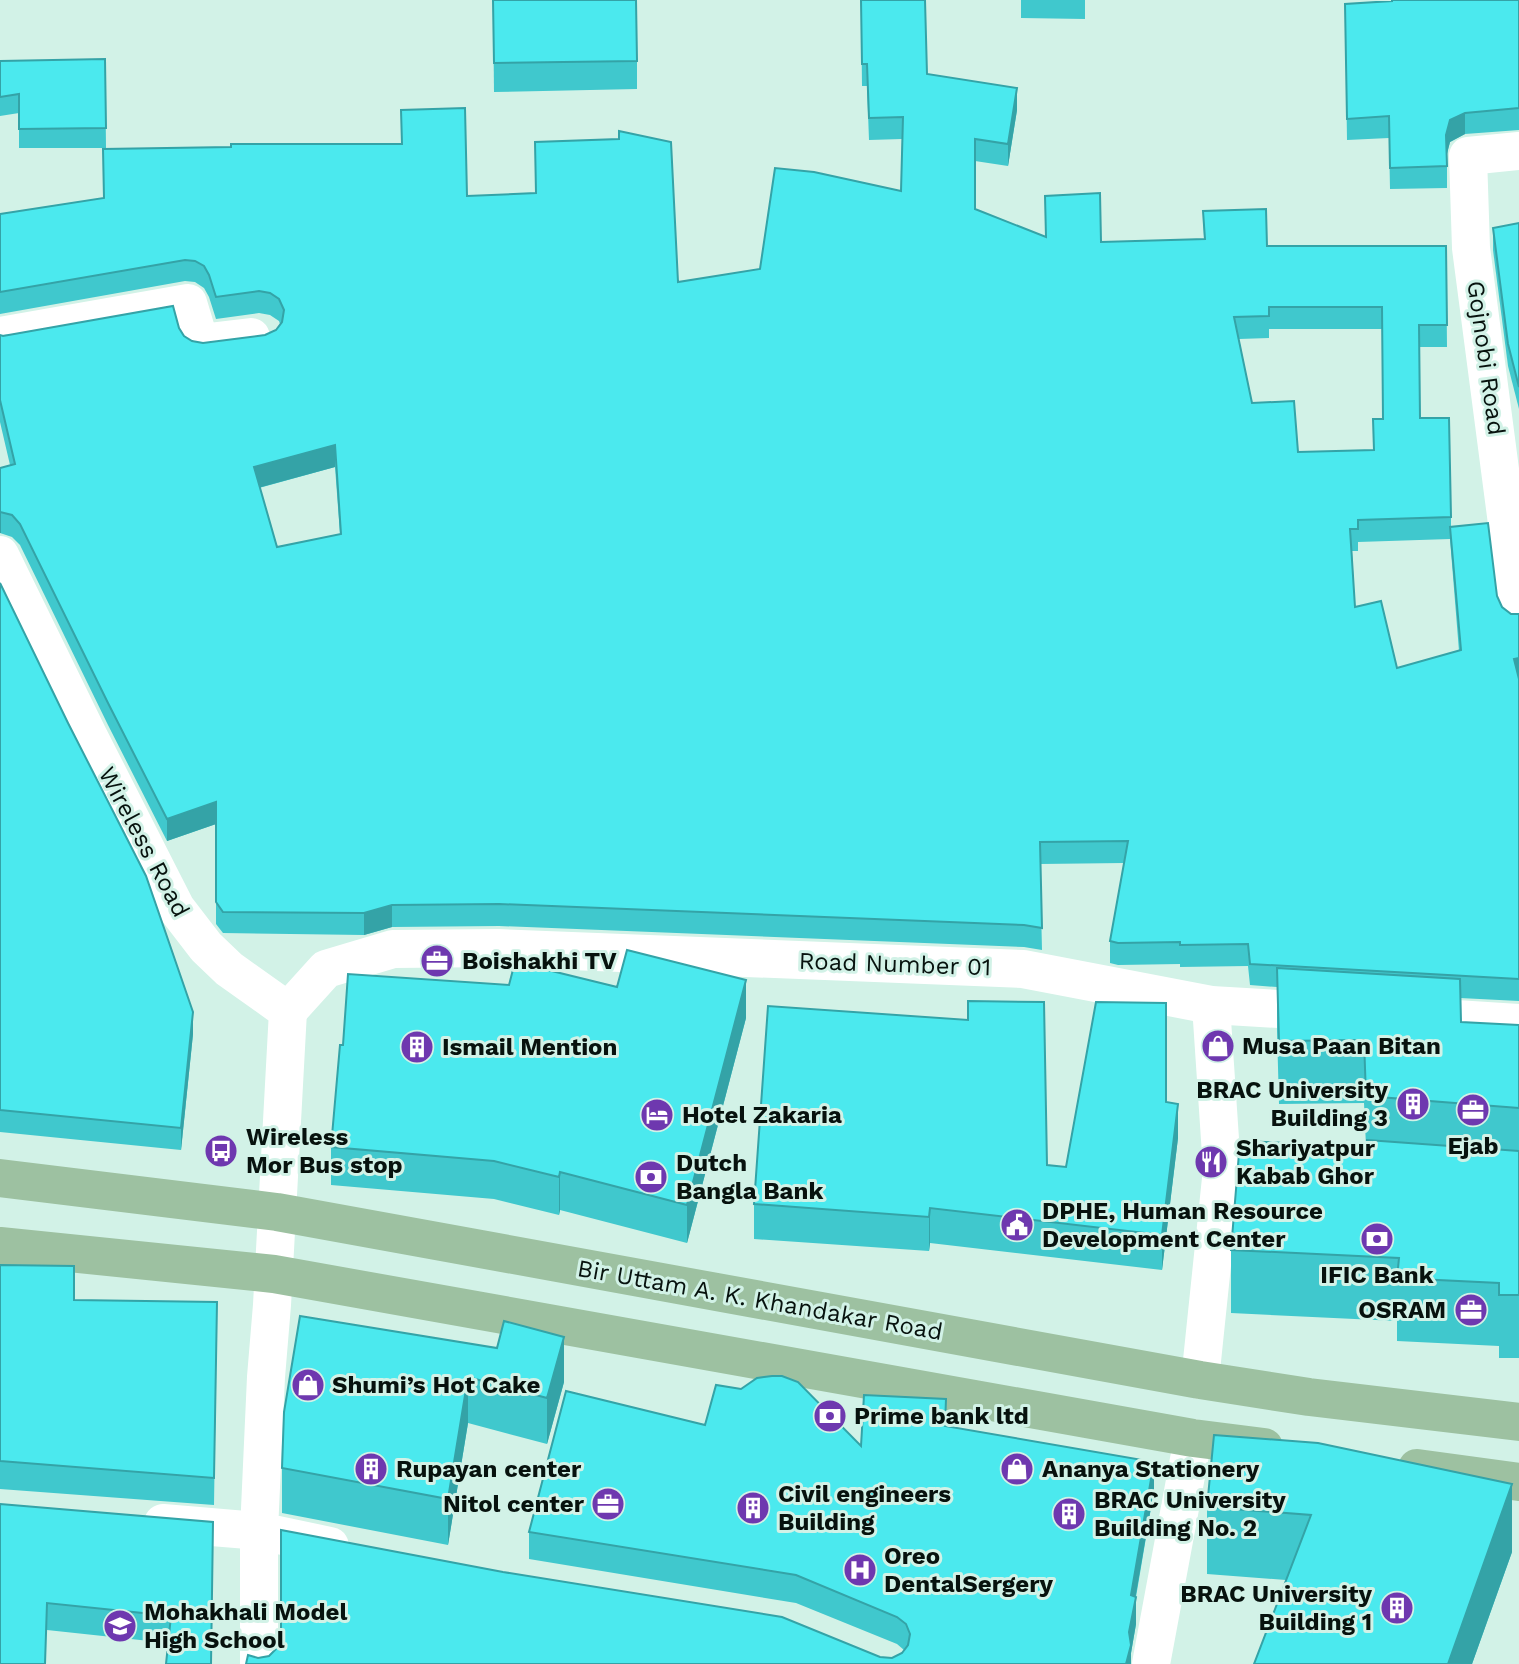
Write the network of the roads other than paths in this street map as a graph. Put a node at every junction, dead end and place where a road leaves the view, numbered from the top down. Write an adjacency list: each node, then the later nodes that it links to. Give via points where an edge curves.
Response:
1 (1519, 151): 4 (street, Gojnobi Road, via 1468,156 1471,248)
2 (262, 335): 3 (street, via 200,343 188,303)
3 (0, 336)
4 (1508, 446): 6 (street, Gojnobi Road)
5 (0, 555): 8 (street, Wireless Road, via 176,908 221,962)
6 (1519, 615)
7 (1211, 1005): 8 (street, Road Number 01, via 1023,969 498,948 393,949 326,969); 9 (street, Road Number 01); 14 (street, via 1236,1170)
8 (288, 1011): 11 (street)
9 (1519, 1023)
10 (0, 1178): 11 (main road, Bir Uttam A. K. Khandakar Road)
11 (277, 1212): 13 (street); 14 (main road, Bir Uttam A. K. Khandakar Road)
12 (0, 1246): 13 (main road)
13 (274, 1274): 16 (main road); 21 (street)
14 (1199, 1380): 15 (main road, Bir Uttam A. K. Khandakar Road)
15 (1519, 1422)
16 (1193, 1438): 17 (main road); 24 (street)
17 (1302, 1452)
18 (1383, 1464): 19 (main road)
19 (1519, 1482)
20 (122, 1520): 21 (street)
21 (258, 1531): 22 (street); 23 (street)
22 (370, 1553)
23 (258, 1664)
24 (1151, 1664)

